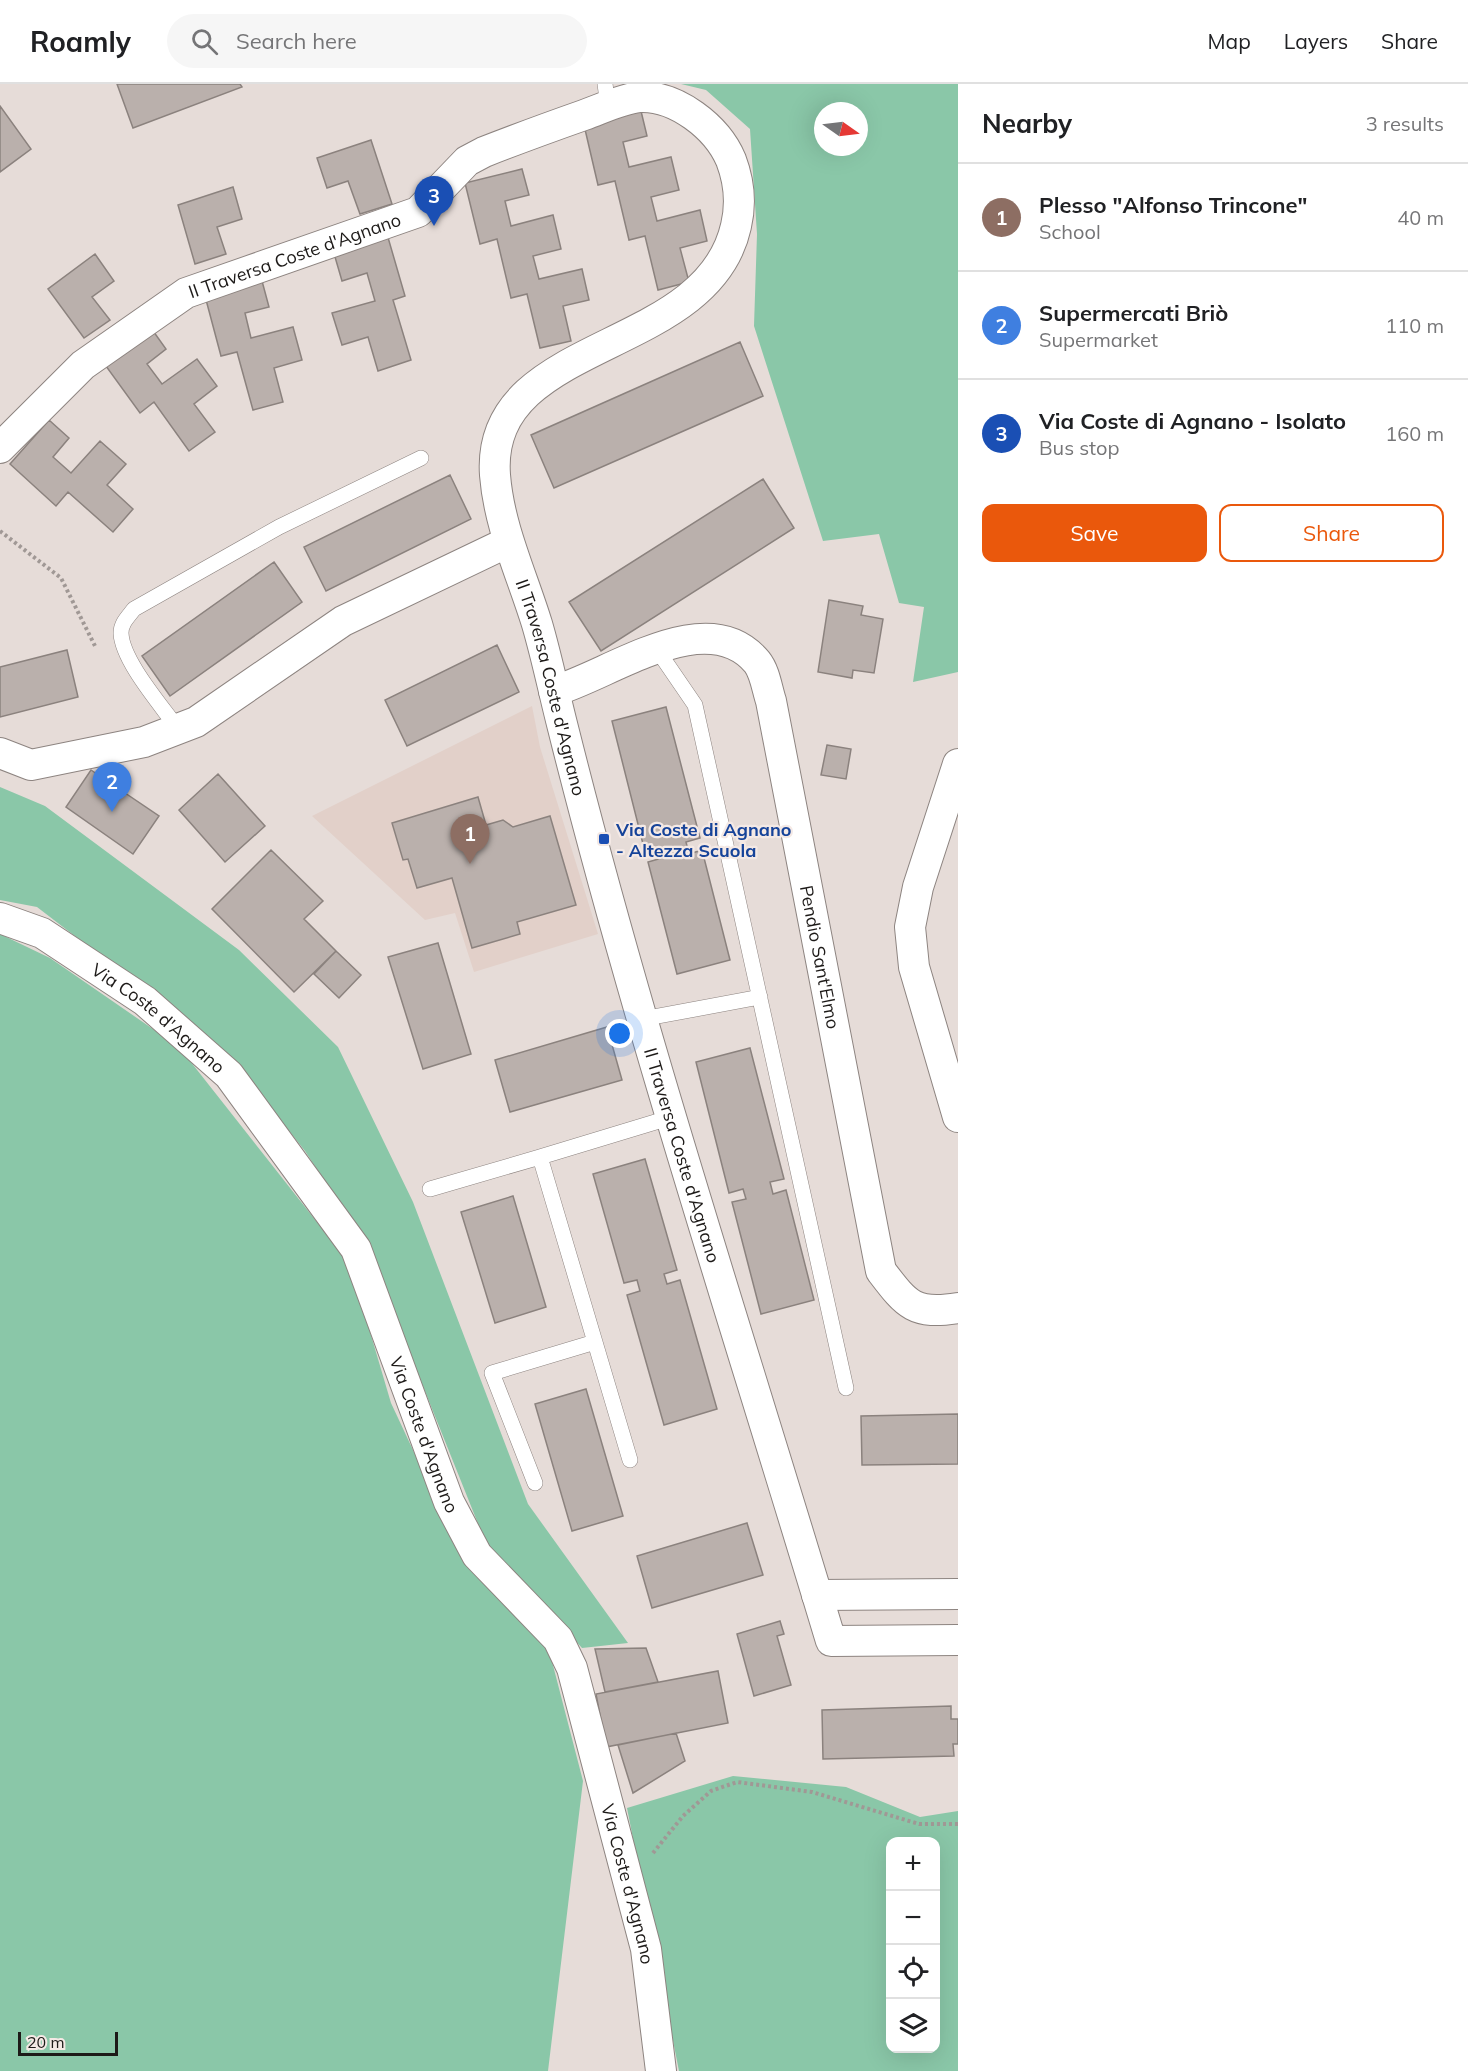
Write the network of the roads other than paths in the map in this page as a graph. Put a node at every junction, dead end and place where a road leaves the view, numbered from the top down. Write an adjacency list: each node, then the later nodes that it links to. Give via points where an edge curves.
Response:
1 (606, 95): 2 (street, II Traversa Coste d'Agnano, via 467,162 418,212 186,293 83,365); 4 (street, II Traversa Coste d'Agnano, via 667,101 690,112 718,138 731,161 740,206 732,245 707,284 673,310 542,379 510,410 494,450 495,481)
2 (0, 448)
3 (420, 458): 7 (lane, via 279,526 134,609 123,623 121,635 131,662)
4 (508, 542): 6 (street, II Traversa Coste d'Agnano, via 537,625); 7 (street, via 343,621 196,722)
5 (656, 648): 6 (street, Pendio Sant'Elmo); 11 (lane, via 695,705); 17 (street, Pendio Sant'Elmo, via 688,639 723,640 744,650 759,664 771,701 881,1271 902,1299 927,1312)
6 (554, 691): 12 (street, II Traversa Coste d'Agnano)
7 (178, 729): 8 (street, via 144,742 31,765)
8 (0, 753)
9 (958, 764): 14 (street, via 918,887 910,927 914,967)
10 (0, 918): 25 (street, Via Coste d'Agnano, via 42,933 145,1001 229,1075 356,1249 449,1502 477,1556 558,1639 572,1668 646,1949)
11 (760, 997): 12 (lane); 19 (lane)
12 (642, 1019): 13 (street, II Traversa Coste d'Agnano)
13 (672, 1117): 15 (lane); 23 (street, II Traversa Coste d'Agnano)
14 (958, 1117)
15 (540, 1157): 16 (lane); 18 (lane)
16 (430, 1189)
17 (958, 1308)
18 (595, 1342): 20 (lane); 21 (lane, via 492,1373)
19 (846, 1388)
20 (630, 1460)
21 (535, 1483)
22 (958, 1594): 23 (street)
23 (817, 1595): 24 (street, II Traversa Coste d'Agnano, via 831,1641)
24 (958, 1640)
25 (661, 2071)

